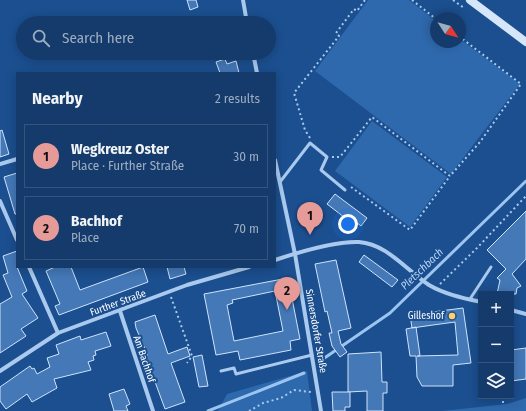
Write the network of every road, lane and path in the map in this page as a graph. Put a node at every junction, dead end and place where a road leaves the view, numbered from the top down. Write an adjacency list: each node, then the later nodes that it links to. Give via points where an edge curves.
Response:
1 (243, 0): 6 (street)
2 (366, 0): 11 (path, via 357,11 354,9 336,33 339,36 294,93 305,130 311,135)
3 (412, 0): 5 (path)
4 (470, 0): 8 (main road)
5 (430, 14)
6 (246, 16)
7 (466, 42): 16 (path, via 521,84 480,142)
8 (526, 42)
9 (254, 60): 10 (street)
10 (257, 72)
11 (310, 143): 12 (lane); 17 (lane)
12 (327, 157): 16 (path, via 340,157 372,117); 18 (lane, via 321,170)
13 (16, 159): 14 (street)
14 (0, 164)
15 (276, 164): 17 (street, Sinnersdorfer Straße)
16 (450, 176): 18 (path, via 410,230 351,187)
17 (280, 182): 22 (street, Sinnersdorfer Straße)
18 (345, 190)
19 (526, 196): 27 (path, via 477,248 444,278)
20 (0, 201): 21 (street)
21 (16, 237)
22 (295, 254): 23 (street); 27 (street, via 347,242 360,242 384,250); 35 (street, Sinnersdorfer Straße)
23 (276, 260)
24 (491, 267): 29 (lane)
25 (29, 268): 34 (street)
26 (246, 268): 28 (street, Further Straße)
27 (437, 289): 29 (street)
28 (169, 292): 31 (street, Further Straße); 36 (path, via 192,356)
29 (470, 300): 30 (street)
30 (478, 301)
31 (120, 311): 34 (street, Further Straße); 42 (street, Am Bachhof)
32 (514, 311): 33 (street)
33 (526, 314)
34 (58, 333): 37 (street, Further Straße)
35 (312, 355): 38 (lane, via 236,374 234,368); 39 (street, Sinnersdorfer Straße)
36 (188, 363)
37 (0, 371)
38 (221, 371)
39 (318, 394): 43 (path, via 294,390); 44 (street, Sinnersdorfer Straße)
40 (502, 399): 41 (path)
41 (503, 403)
42 (153, 411)
43 (249, 411)
44 (321, 411)

